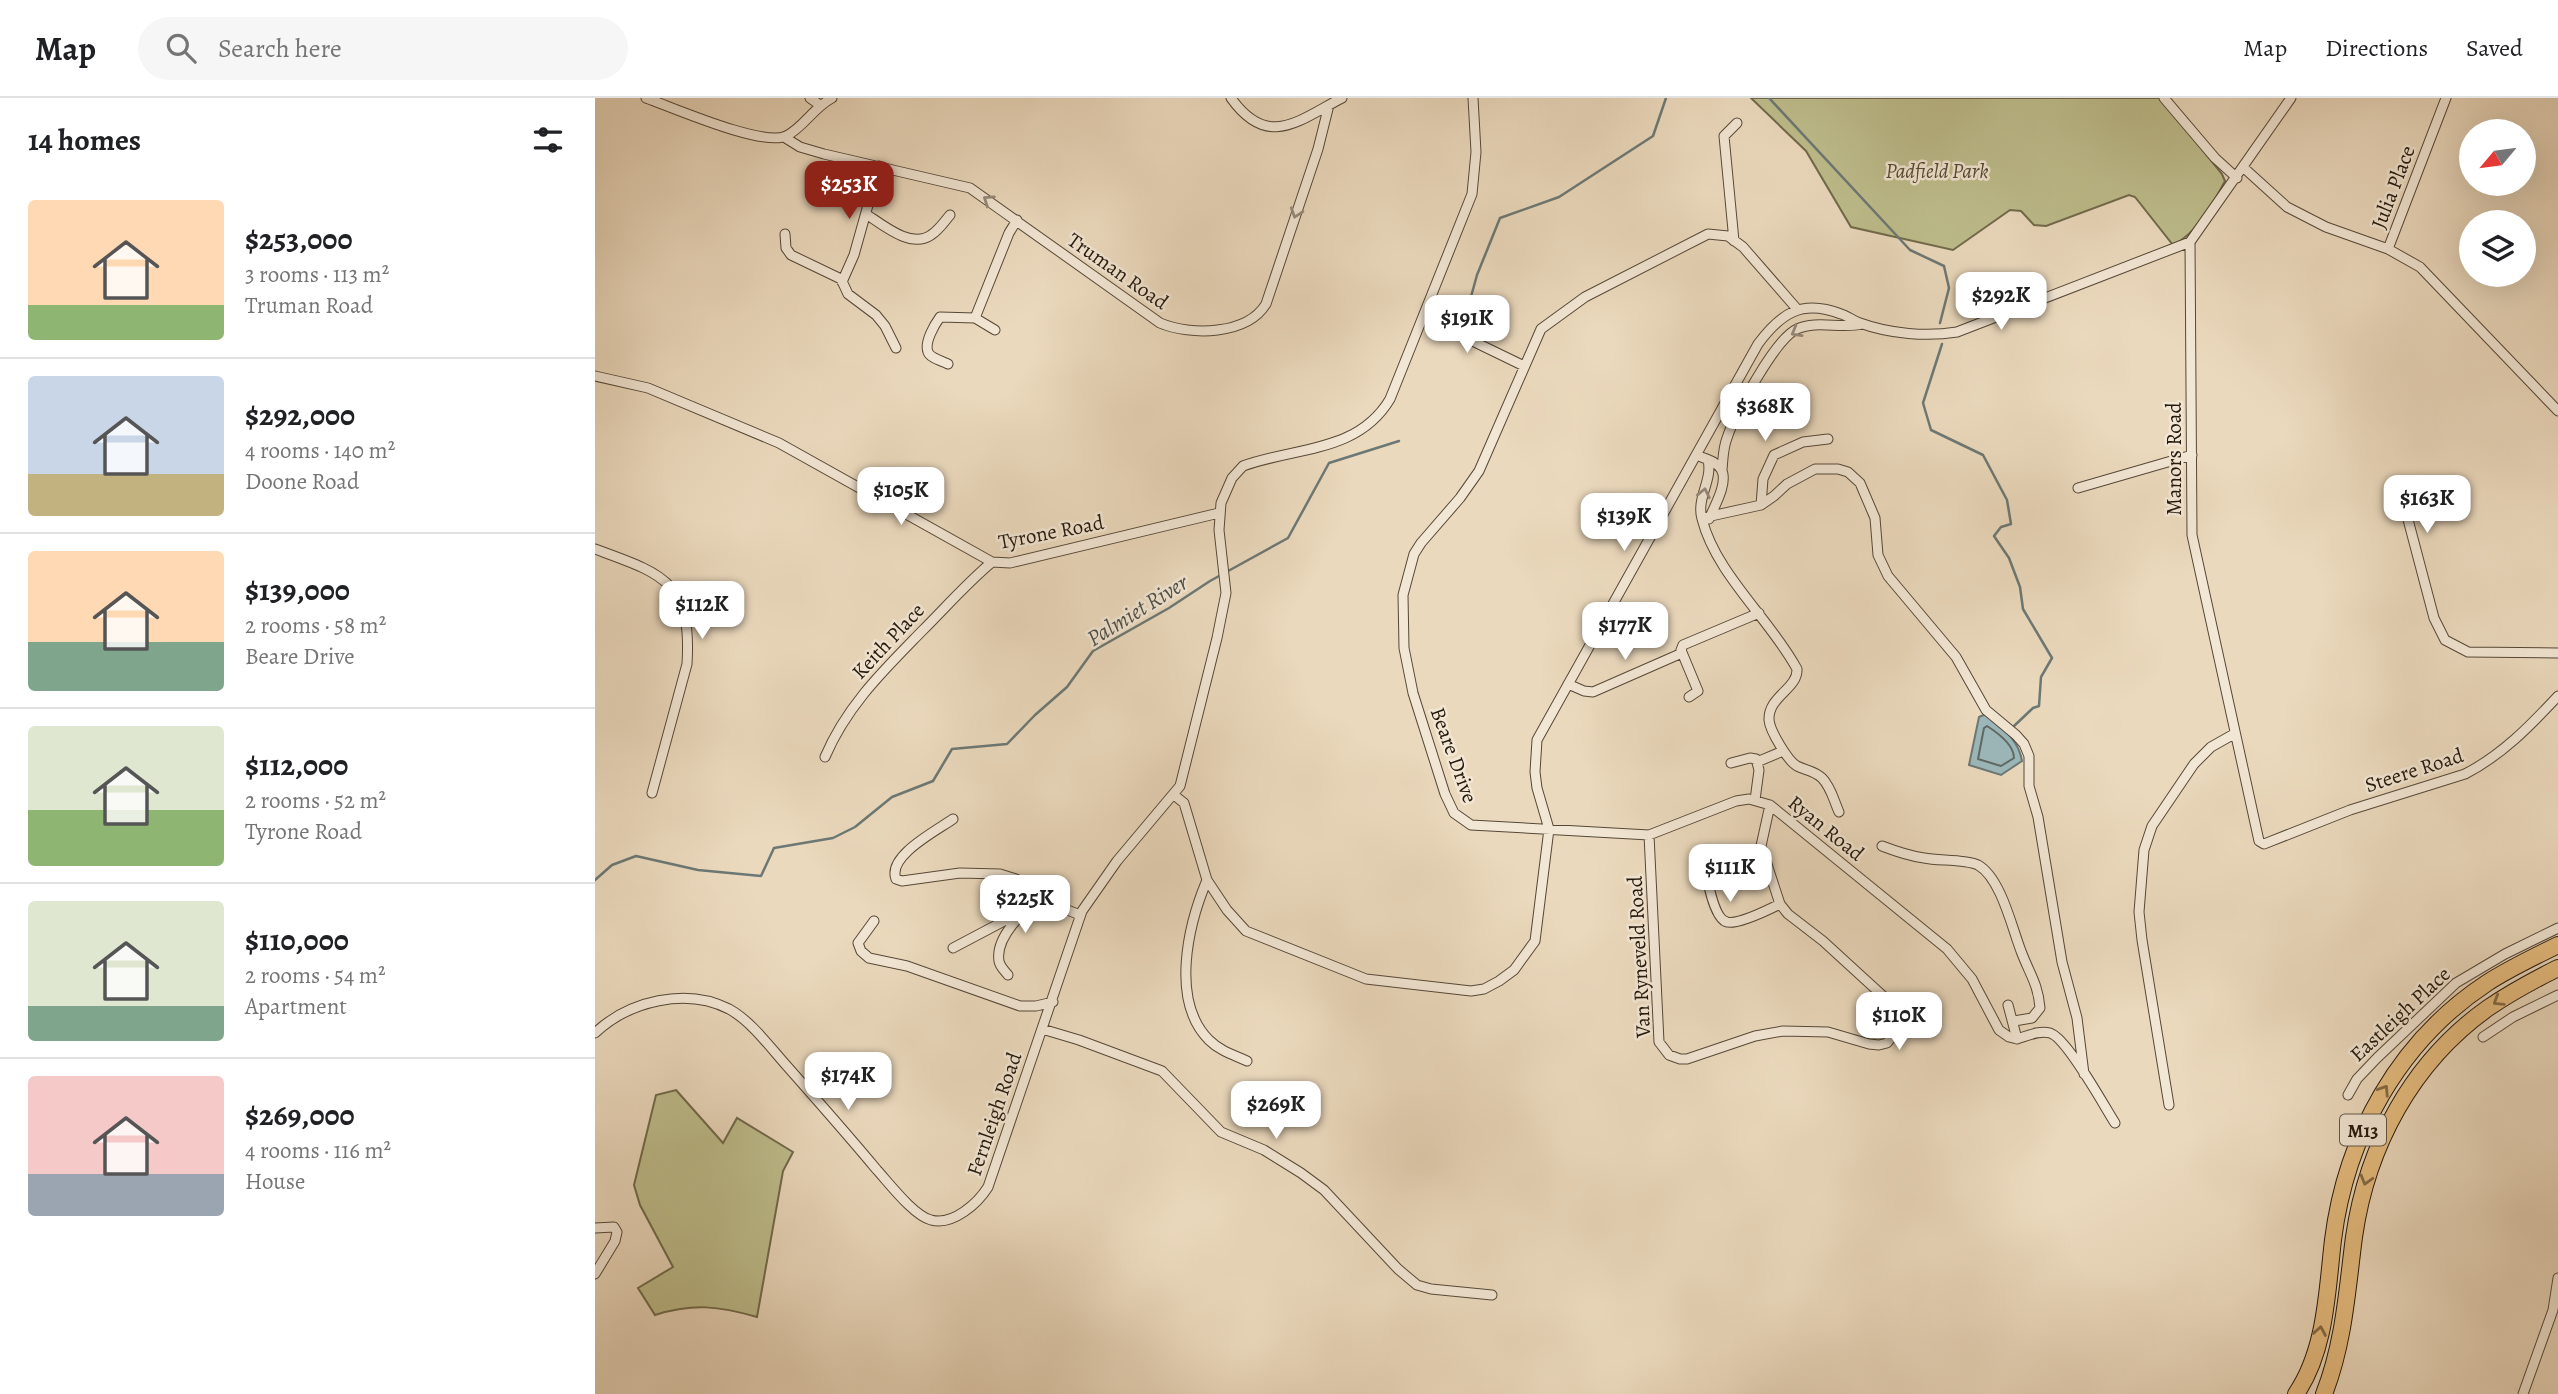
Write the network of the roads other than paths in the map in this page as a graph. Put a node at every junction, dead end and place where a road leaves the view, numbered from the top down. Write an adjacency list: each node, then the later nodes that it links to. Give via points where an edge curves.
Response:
1 (646, 98): 13 (street, via 751,135)
2 (810, 98): 10 (street)
3 (832, 98): 10 (street)
4 (1231, 98): 11 (street, via 1251,120 1273,127 1300,123)
5 (1342, 98): 11 (street)
6 (1473, 98): 26 (street, via 1476,152 1472,194)
7 (2164, 98): 16 (street)
8 (2291, 98): 15 (street)
9 (2446, 98): 23 (street, Julia Place)
10 (820, 105): 13 (street)
11 (1329, 106): 19 (street, Truman Road, one-way to 19, via 1266,304 1255,318 1241,325 1184,330 1160,323)
12 (1737, 123): 21 (street, via 1724,136)
13 (784, 137): 14 (street, Truman Road, via 824,155)
14 (879, 166): 17 (street); 19 (street, Truman Road, one-way to 14, via 970,188)
15 (2244, 168): 16 (street); 23 (street, via 2287,207)
16 (2237, 178): 22 (street)
17 (866, 214): 18 (street, via 889,229 918,239 930,236); 24 (street)
18 (950, 215)
19 (1017, 220): 27 (street)
20 (785, 234): 24 (street, via 786,248 795,258)
21 (1734, 241): 25 (street); 32 (street, Beare Drive, via 1718,233 1697,238 1584,297 1541,329)
22 (2190, 243): 28 (street, via 1957,332 1927,335); 37 (street, Manors Road)
23 (2388, 249): 34 (street, via 2409,258 2433,278)
24 (842, 282): 30 (street, via 848,294 885,326)
25 (1797, 309): 28 (street, via 1831,310); 36 (street, via 1774,324 1758,344)
26 (1423, 317): 32 (street); 43 (street, via 1390,399 1371,424 1342,440 1243,466 1224,491)
27 (975, 318): 29 (street); 31 (street, via 945,316 937,320 927,350)
28 (1861, 324): 39 (street, one-way to 39, via 1807,326 1789,334 1770,358 1727,436)
29 (995, 330)
30 (896, 348)
31 (948, 364)
32 (1524, 366): 64 (street, Beare Drive, via 1479,471 1414,554 1403,595 1403,630 1413,693 1454,813 1476,827)
33 (595, 376): 46 (street, Tyrone Road, via 648,388 779,443)
34 (2558, 411)
35 (1828, 439): 42 (street, via 1803,442 1774,456 1763,479)
36 (1696, 455): 38 (street); 50 (street)
37 (2192, 455): 40 (street); 53 (street, Manors Road, via 2194,545)
38 (1708, 460): 39 (street); 44 (street, one-way to 38, via 1702,495)
39 (1721, 470): 44 (street, via 1722,485)
40 (2078, 488)
41 (2401, 493): 49 (street, via 2424,584 2445,640 2468,652)
42 (1761, 505): 44 (street); 89 (street, via 1815,469 1838,469 1854,476 1875,518 1878,555 1888,576 1956,657 1986,710 2024,744)
43 (1219, 513): 46 (street, Tyrone Road, via 1010,562); 59 (street, via 1226,593 1180,786)
44 (1706, 520): 47 (street, via 1721,560)
45 (595, 549): 58 (street, via 659,575 674,589 683,610 687,664)
46 (992, 562): 55 (street, Keith Place, via 963,586 864,692)
47 (1759, 613): 48 (street, via 1685,643); 54 (street, via 1797,669 1796,678 1779,695 1770,716)
48 (1682, 653): 50 (street, via 1593,692); 52 (street, via 1698,691)
49 (2558, 653)
50 (1568, 684): 64 (street, via 1537,740 1534,757)
51 (2558, 696): 66 (street, Steere Road, via 2506,748 2474,770)
52 (1689, 697)
53 (2234, 734): 66 (street, Manors Road); 91 (street, via 2211,747 2188,772 2152,826 2144,850 2139,912)
54 (1783, 751): 56 (street); 62 (street, via 1795,765 1823,779)
55 (825, 757)
56 (1757, 762): 57 (street, via 1749,758); 60 (street)
57 (1731, 763)
58 (652, 793)
59 (1174, 795): 69 (street, via 1184,803); 73 (street, Fernleigh Road, via 1111,868)
60 (1755, 800): 61 (street, Ryan Road); 65 (street, Ryan Road, via 1722,805)
61 (1770, 805): 71 (street, via 1761,846); 87 (street, Ryan Road, via 1947,949 1972,979 1999,1030)
62 (1839, 812)
63 (953, 819): 70 (street, via 904,854 896,863 896,879 1000,874 1016,879)
64 (1549, 829): 65 (street, Ryan Road); 69 (street, via 1535,941 1507,976 1471,991 1366,979 1257,936 1240,926)
65 (1649, 835): 71 (street, Van Ryneveld Road, via 1659,1042 1669,1055 1687,1059 1783,1031 1828,1032 1869,1044 1887,1043 1894,1037 1899,1021 1894,1006)
66 (2261, 844)
67 (1882, 846): 83 (street, via 1924,859 1973,863 1993,880 2039,995 2035,1016)
68 (1704, 860): 71 (street, via 1715,908 1723,920 1743,919)
69 (1207, 880): 88 (street, via 1189,939 1190,1005 1194,1020 1210,1042)
70 (1041, 898): 72 (street); 73 (street)
71 (1780, 904)
72 (1024, 910): 77 (street); 79 (street, via 1000,951 999,963)
73 (1080, 915): 81 (street, Fernleigh Road)
74 (874, 921): 81 (street, via 858,943 869,958 907,966 1013,1005)
75 (2558, 929): 90 (street, Eastleigh Place, via 2456,983 2377,1058)
76 (2558, 945): 97 (highway, M13, one-way to 76, via 2320,1336 2345,1177 2382,1091 2434,1026 2464,1000)
77 (953, 948)
78 (2558, 968): 98 (highway, M13, one-way to 98, via 2496,1003 2443,1047 2390,1122 2364,1183 2340,1347)
79 (1008, 975)
80 (2558, 995): 86 (street)
81 (1053, 1002): 84 (street, Fernleigh Road)
82 (2008, 1005): 83 (street)
83 (2014, 1021): 87 (street)
84 (1042, 1030): 85 (street, Fernleigh Road, via 988,1187 971,1206 940,1221 924,1217 891,1186 765,1041 730,1010 690,997 674,998 620,1014); 96 (street, via 1152,1065 1167,1074 1216,1128 1263,1150 1324,1190 1417,1285)
85 (595, 1033)
86 (2483, 1037)
87 (2017, 1039): 89 (street, via 2045,1033 2056,1037)
88 (1247, 1061)
89 (2084, 1074): 92 (street)
90 (2347, 1095)
91 (2169, 1105)
92 (2115, 1123)
93 (595, 1228): 94 (street, via 614,1227 617,1232)
94 (596, 1278)
95 (2558, 1278): 99 (street, via 2553,1310)
96 (1492, 1294)
97 (2296, 1394)
98 (2324, 1394)
99 (2523, 1394)

